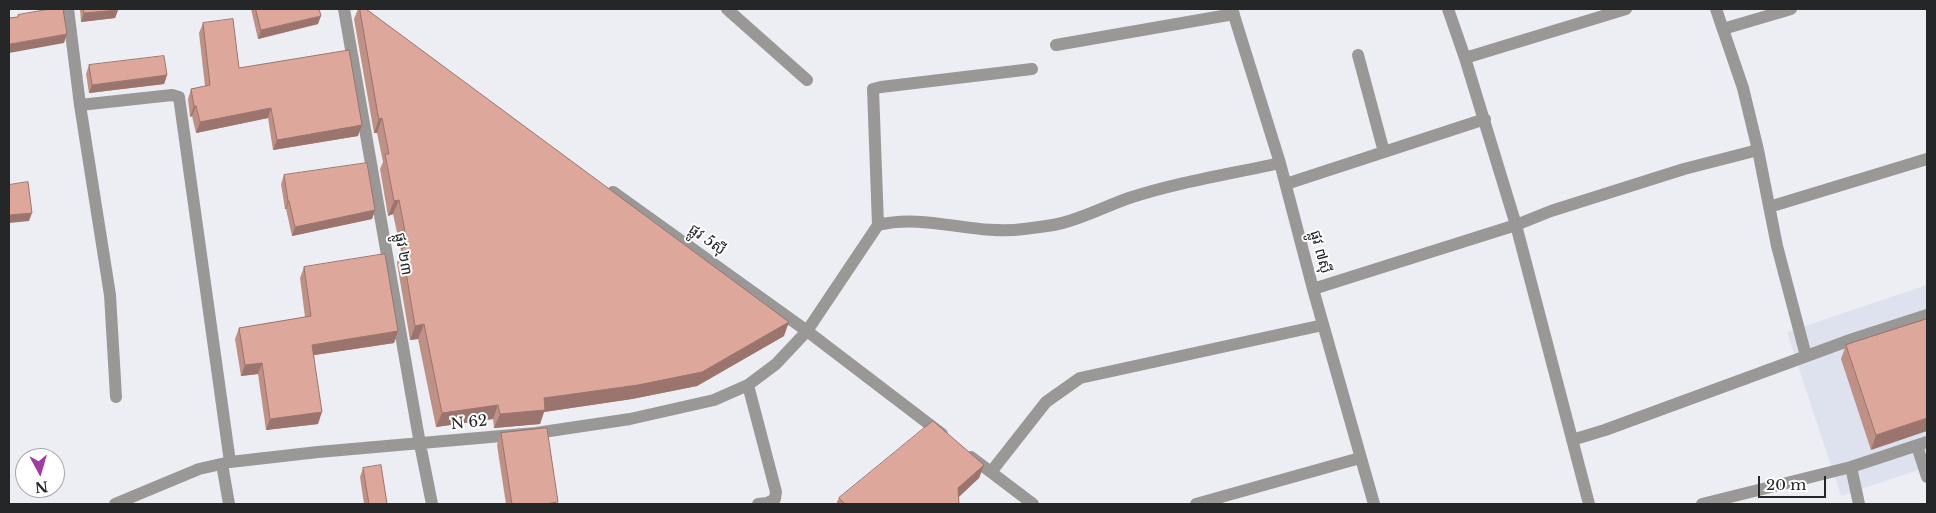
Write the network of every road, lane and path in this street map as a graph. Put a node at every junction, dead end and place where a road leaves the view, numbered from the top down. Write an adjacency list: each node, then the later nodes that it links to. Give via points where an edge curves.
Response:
1 (68, 9): 15 (street)
2 (344, 9): 34 (street, ផ្លូវ ២៣)
3 (1448, 9): 12 (street)
4 (1626, 9): 12 (street)
5 (1716, 9): 9 (street)
6 (1791, 9): 9 (street)
7 (730, 10): 14 (street)
8 (1233, 12): 10 (street); 20 (street, ផ្លូវ ៧ស៊ី)
9 (1723, 29): 17 (street, via 1743,88)
10 (1056, 45)
11 (1358, 55): 18 (street)
12 (1465, 58): 16 (street)
13 (1032, 69): 24 (street, via 873,89)
14 (807, 80)
15 (80, 105): 32 (street, via 110,295); 37 (street, via 172,95 179,97)
16 (1485, 120): 18 (street); 25 (street)
17 (1758, 150): 23 (street); 25 (street, via 1684,169)
18 (1384, 152): 22 (street)
19 (1927, 159): 23 (street)
20 (1280, 163): 22 (street, ផ្លូវ ៧ស៊ី); 24 (street, via 1130,198 1067,222 1022,230 974,230 903,221)
21 (601, 183): 29 (street, ផ្លូវ 5ស៊ី)
22 (1286, 184): 26 (street, ផ្លូវ ៧ស៊ី)
23 (1769, 207): 30 (street)
24 (878, 225): 29 (street, N 62)
25 (1516, 225): 26 (street); 33 (street)
26 (1313, 290): 28 (street, ផ្លូវ ៧ស៊ី)
27 (1927, 315): 30 (street)
28 (1323, 325): 36 (street, ផ្លូវ ៧ស៊ី); 39 (street, via 1080,378 1046,402)
29 (807, 331): 31 (street, N 62, via 776,364); 39 (street, ផ្លូវ 5ស៊ី)
30 (1806, 356): 33 (street)
31 (748, 385): 34 (street, N 62, via 714,400 630,419 536,433); 44 (street, via 776,492 774,499)
32 (116, 397)
33 (1572, 440): 48 (street)
34 (420, 444): 37 (street, N 62); 43 (street, ផ្លូវ ២៣)
35 (1922, 444): 38 (street); 40 (street)
36 (1360, 458): 46 (street); 47 (street, ផ្លូវ ៧ស៊ី)
37 (226, 463): 41 (street, N 62, via 199,469); 42 (street)
38 (1851, 467): 49 (street); 50 (street)
39 (991, 472): 45 (street, ផ្លូវ 5ស៊ី)
40 (1927, 477)
41 (115, 504)
42 (229, 504)
43 (432, 504)
44 (758, 504)
45 (1032, 504)
46 (1196, 504)
47 (1374, 504)
48 (1589, 504)
49 (1702, 504)
50 (1859, 504)

